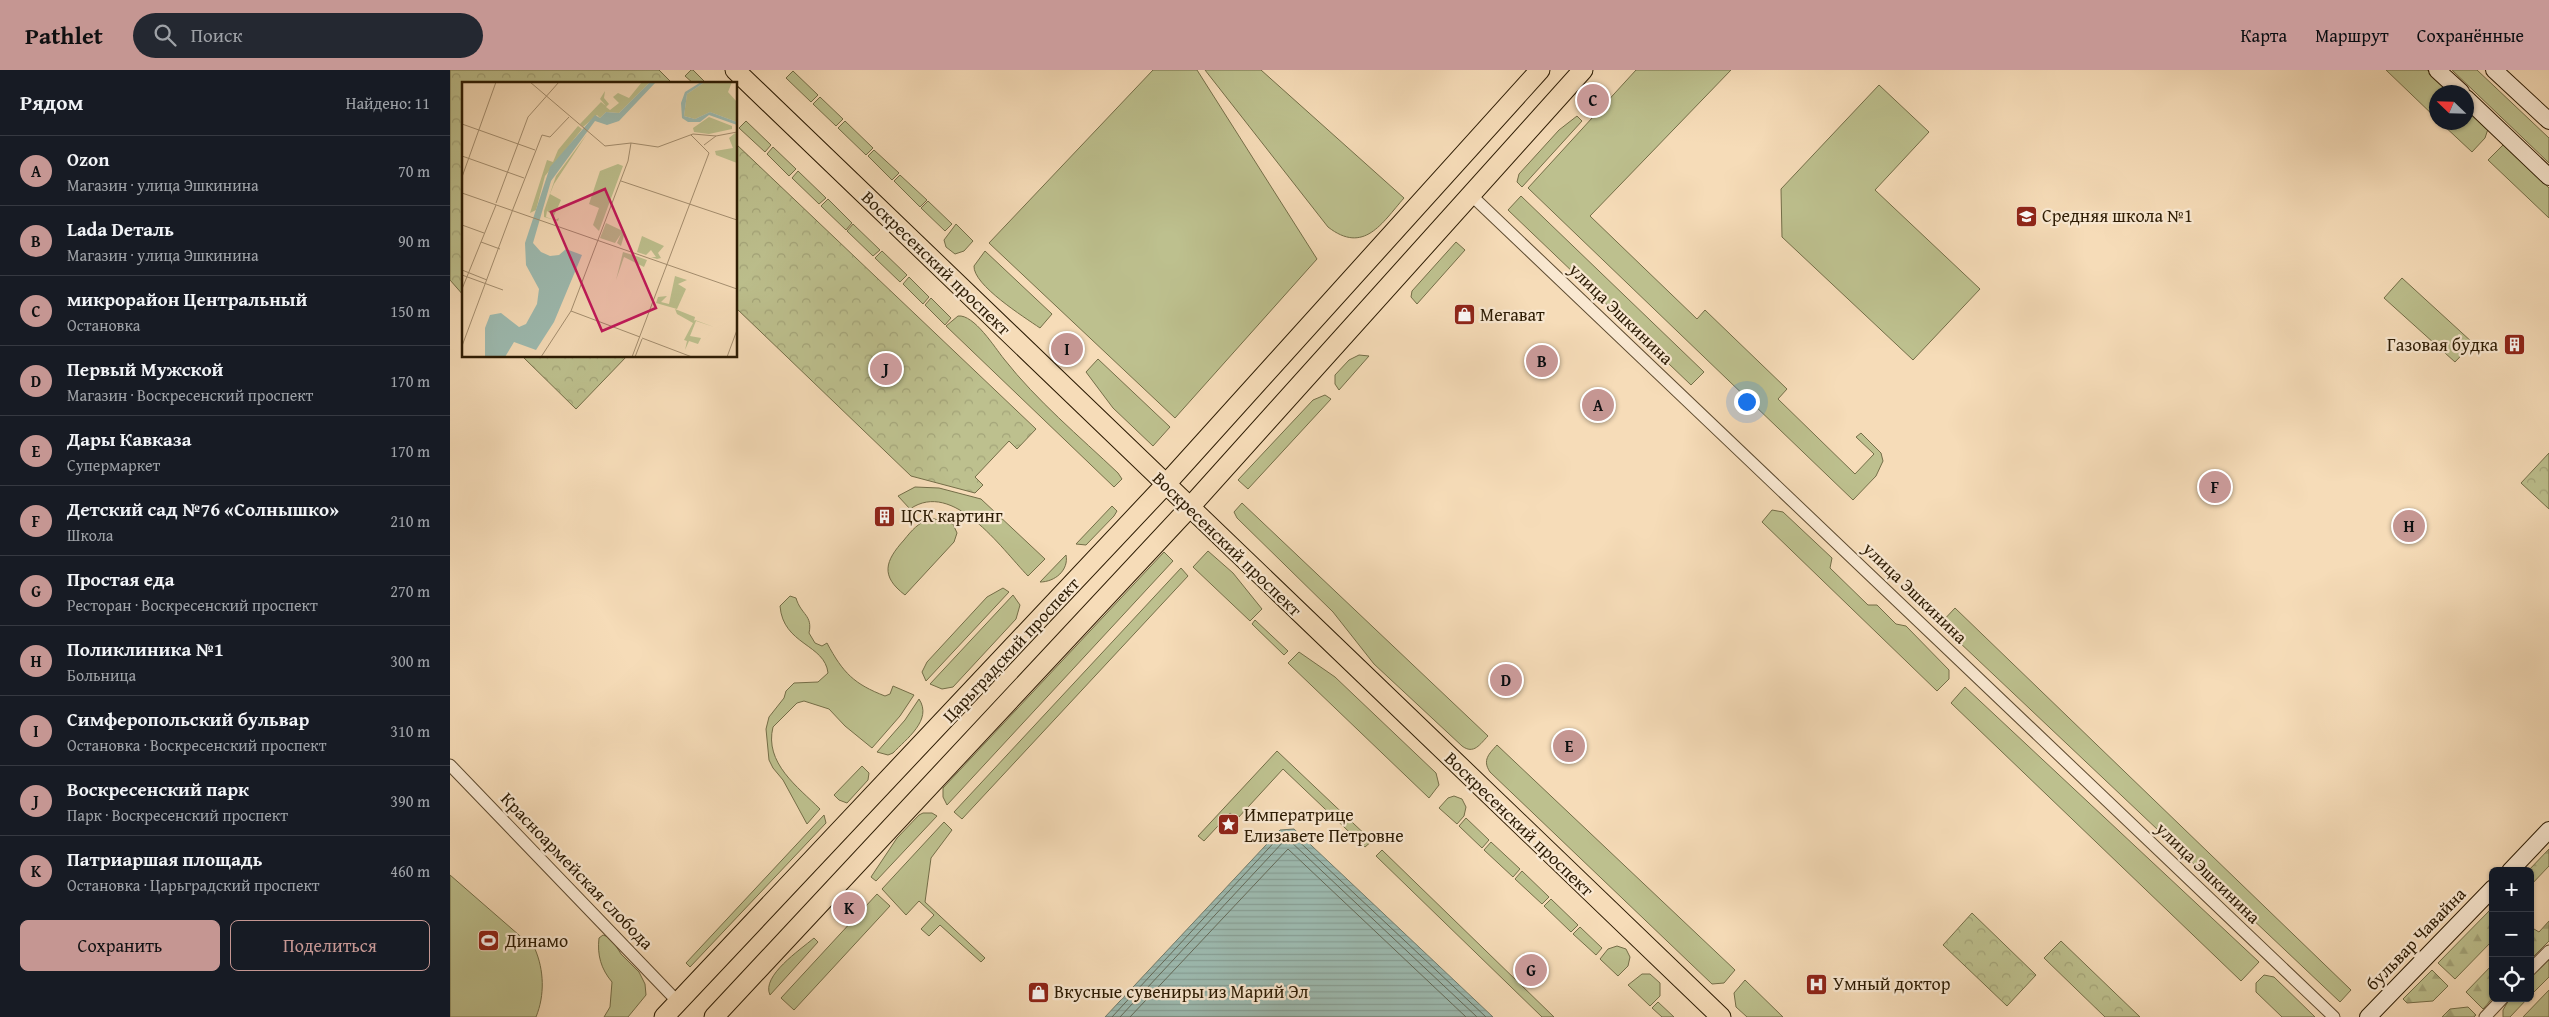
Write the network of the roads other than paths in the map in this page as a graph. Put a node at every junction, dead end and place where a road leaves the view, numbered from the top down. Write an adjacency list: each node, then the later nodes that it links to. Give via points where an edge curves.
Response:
1 (734, 70): 11 (main road, Воскресенский проспект)
2 (1540, 70): 11 (main road, Царьградский проспект)
3 (1583, 70): 10 (main road, Царьградский проспект)
4 (2437, 70): 6 (street)
5 (2494, 70): 8 (street)
6 (2453, 85)
7 (2474, 106): 9 (street)
8 (2549, 121)
9 (2549, 176)
10 (1471, 195): 12 (main road, Царьградский проспект); 25 (street, улица Эшкинина)
11 (1166, 484): 12 (main road, Воскресенский проспект); 19 (main road, Царьградский проспект)
12 (1190, 507): 23 (main road, Царьградский проспект); 24 (main road, Воскресенский проспект)
13 (450, 764): 19 (street, Красноармейская слобода)
14 (2549, 830): 15 (street)
15 (2514, 867)
16 (2489, 892): 26 (street, бульвар Чавайна)
17 (2549, 951): 18 (street)
18 (2534, 966)
19 (678, 1002): 22 (main road, Царьградский проспект)
20 (2499, 1002): 21 (street)
21 (2486, 1016)
22 (664, 1017)
23 (714, 1017)
24 (1721, 1017)
25 (2334, 1017)
26 (2368, 1017)

